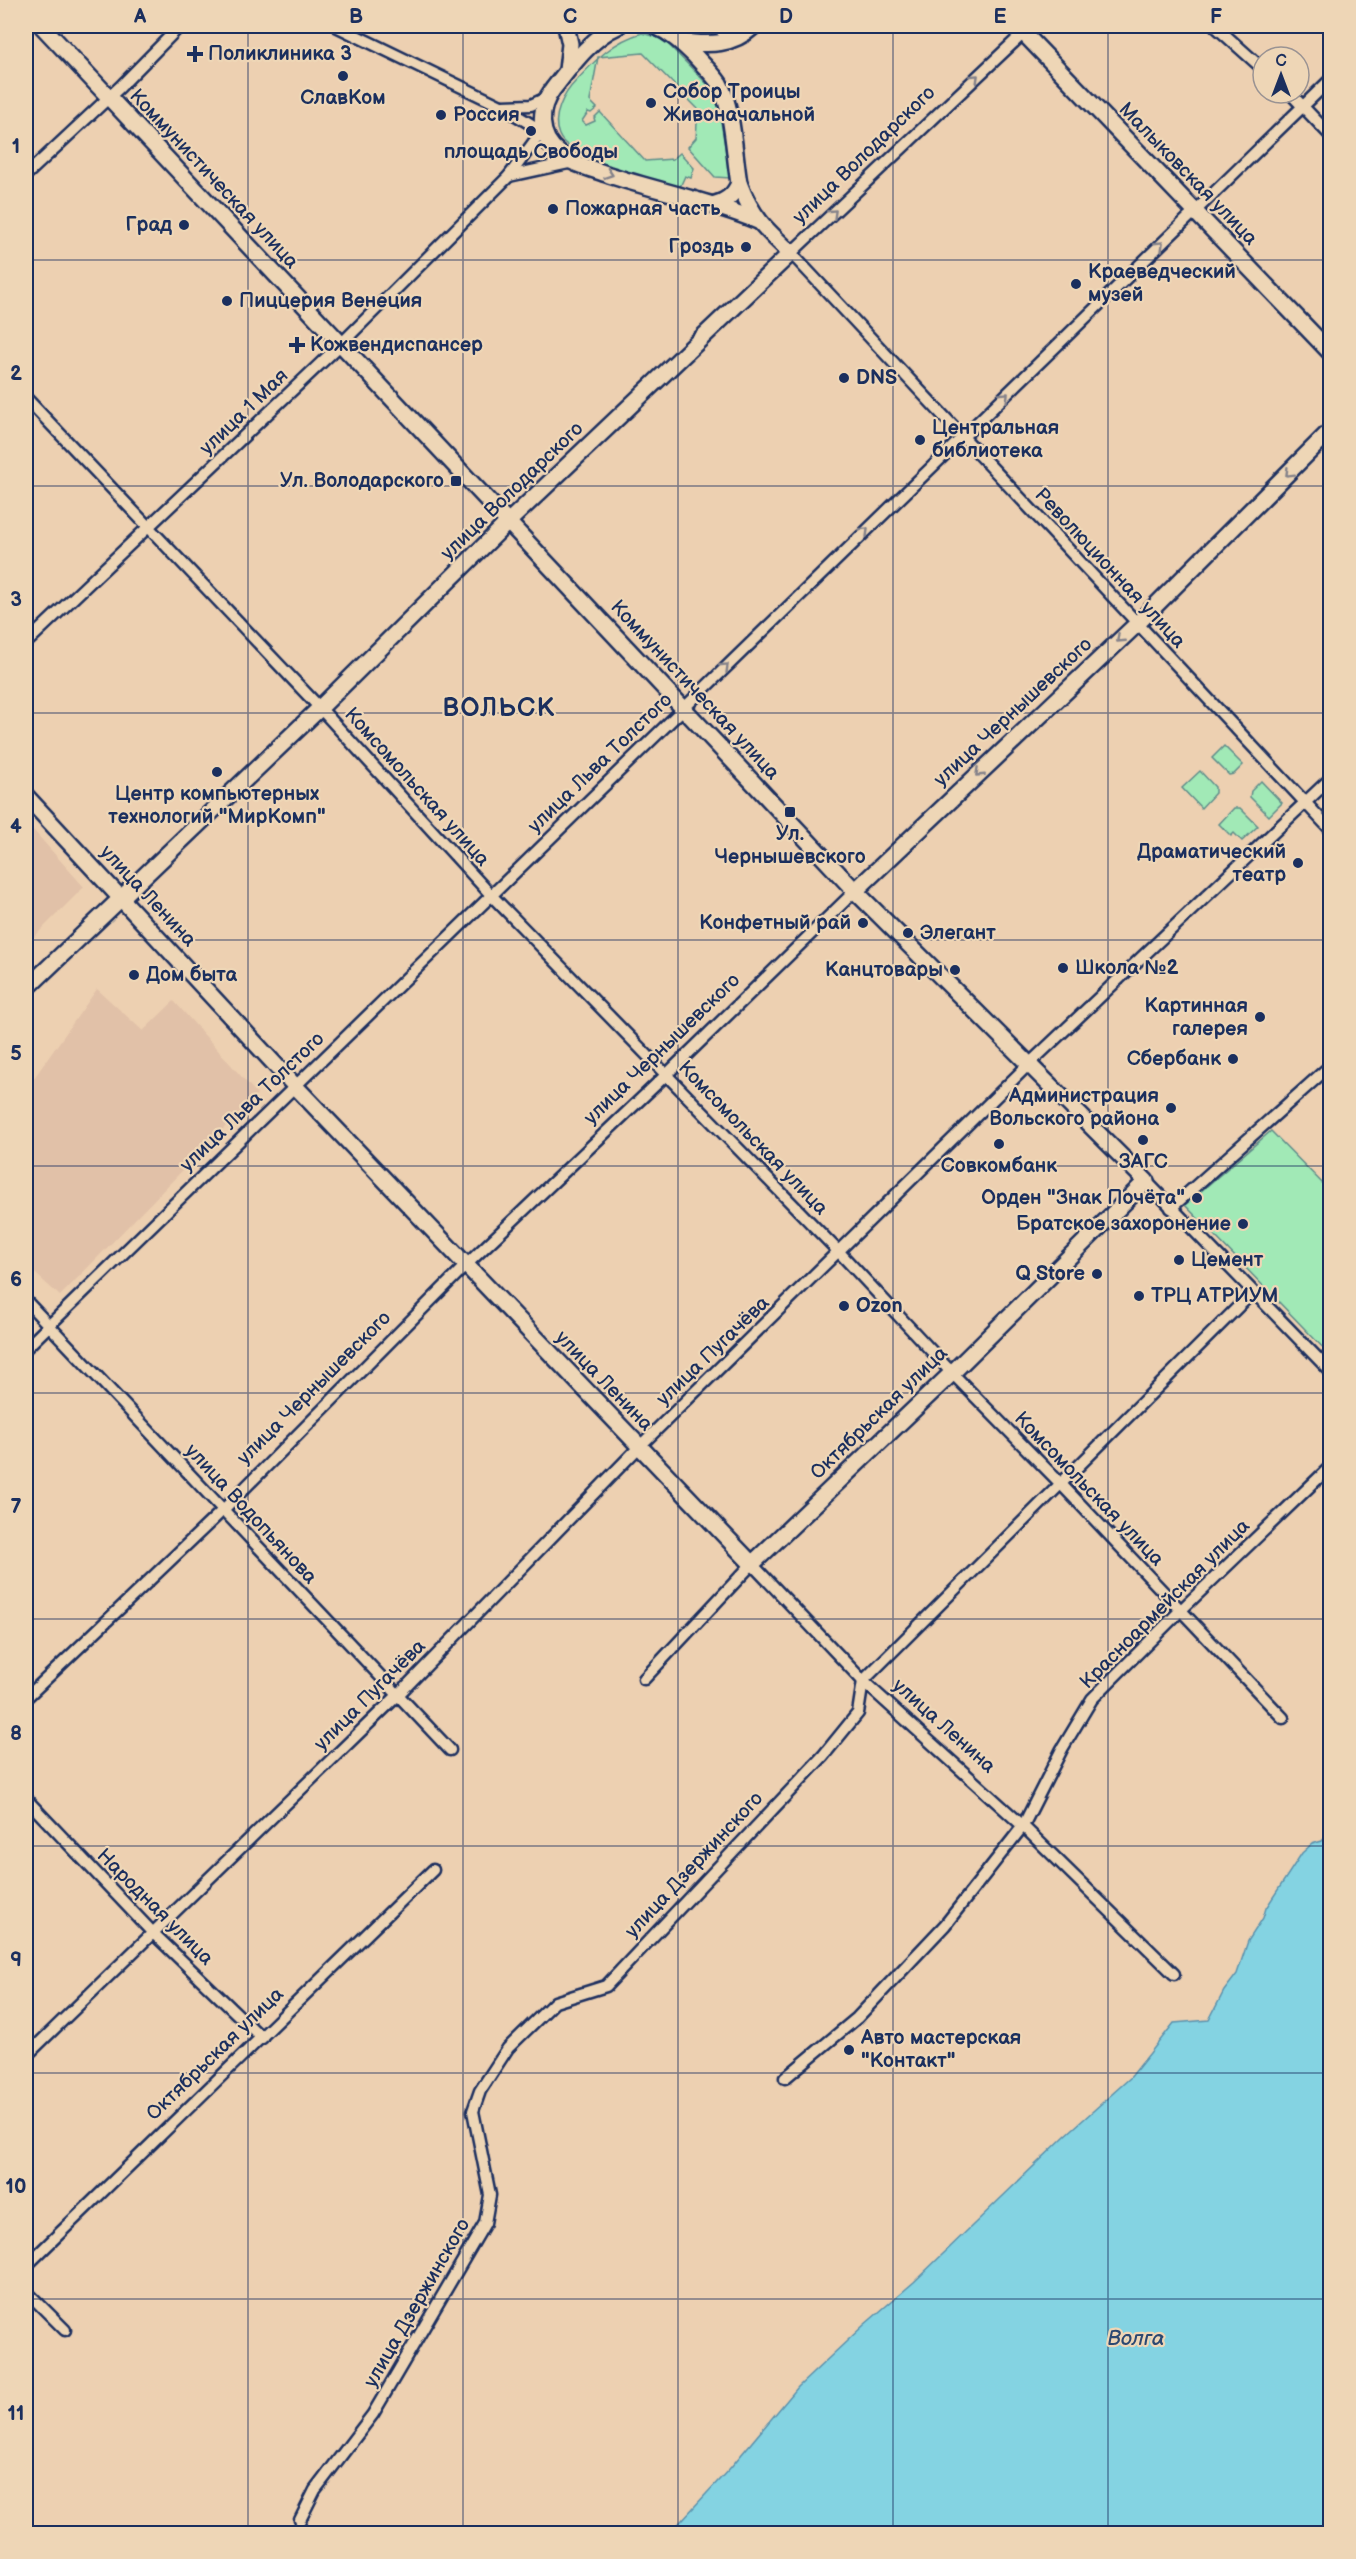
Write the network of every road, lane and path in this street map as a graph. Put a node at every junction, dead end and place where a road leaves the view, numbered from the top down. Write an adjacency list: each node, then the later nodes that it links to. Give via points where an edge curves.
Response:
1 (42, 26): 16 (street, Коммунистическая улица)
2 (180, 26): 16 (street)
3 (336, 26): 18 (street)
4 (566, 26): 14 (street, via 570,44)
5 (618, 26): 14 (street, via 606,31)
6 (655, 26): 12 (street)
7 (717, 26): 11 (street)
8 (754, 26): 11 (street)
9 (1215, 26): 13 (street)
10 (1023, 28): 27 (street, Малыковская улица); 29 (street, улица Володарского, one-way to 10)
11 (731, 41): 12 (street)
12 (681, 42): 25 (street, via 720,86 727,105)
13 (1251, 58)
14 (567, 70): 17 (street)
15 (1330, 80): 19 (street, улица Льва Толстого)
16 (109, 97): 23 (street); 30 (street, Коммунистическая улица)
17 (546, 98): 18 (street, via 531,105); 20 (street)
18 (501, 106): 20 (street)
19 (1304, 106): 21 (street); 27 (street, улица Льва Толстого)
20 (542, 131): 22 (street, via 547,142); 24 (street, улица 1 Мая)
21 (1330, 135)
22 (573, 162): 24 (street); 26 (street, one-way to 26)
23 (26, 174)
24 (509, 176): 30 (street, улица 1 Мая)
25 (739, 183): 26 (street, via 724,202); 28 (street)
26 (711, 205): 28 (street)
27 (1194, 211): 31 (street, Малыковская улица); 34 (street, улица Льва Толстого, one-way to 27)
28 (758, 221): 29 (street)
29 (791, 253): 34 (street, Революционная улица); 35 (street, улица Володарского)
30 (341, 344): 35 (street, Коммунистическая улица); 36 (street, улица 1 Мая)
31 (1330, 352)
32 (26, 398): 36 (street, Комсомольская улица)
33 (1330, 431): 37 (street, улица Чернышевского, one-way to 37)
34 (962, 438): 37 (street, Революционная улица); 39 (street, улица Льва Толстого, one-way to 34)
35 (507, 523): 39 (street, Коммунистическая улица); 40 (street, улица Володарского)
36 (149, 528): 38 (street, улица 1 Мая); 40 (street, Комсомольская улица)
37 (1138, 623): 43 (street, Революционная улица); 45 (street, улица Чернышевского, one-way to 45)
38 (26, 643)
39 (683, 707): 45 (street, Коммунистическая улица); 46 (street, улица Льва Толстого)
40 (320, 708): 46 (street, Комсомольская улица); 47 (street, улица Володарского)
41 (1328, 782): 43 (street, улица Пугачёва)
42 (26, 796): 47 (street, улица Ленина)
43 (1305, 802): 44 (street, Революционная улица); 49 (street, улица Пугачёва)
44 (1330, 829)
45 (855, 891): 49 (street, Коммунистическая улица); 51 (street, улица Чернышевского)
46 (491, 895): 51 (street, Комсомольская улица); 52 (street, улица Льва Толстого)
47 (121, 896): 48 (street, улица Володарского); 52 (street, улица Ленина)
48 (26, 989)
49 (1030, 1063): 53 (street, Коммунистическая улица); 55 (street, улица Пугачёва)
50 (1330, 1066): 54 (street)
51 (666, 1075): 55 (street, Комсомольская улица); 56 (street, улица Чернышевского)
52 (294, 1086): 56 (street, улица Ленина); 59 (street, улица Льва Толстого)
53 (1146, 1181): 54 (street, Коммунистическая улица); 62 (street, Октябрьская улица)
54 (1171, 1208): 57 (street, Коммунистическая улица)
55 (840, 1252): 62 (street, Комсомольская улица); 63 (street, улица Пугачёва)
56 (465, 1266): 63 (street, улица Ленина); 66 (street, улица Чернышевского)
57 (1252, 1293): 61 (street, Коммунистическая улица); 65 (street)
58 (26, 1301): 59 (street, улица Водопьянова)
59 (49, 1326): 60 (street, улица Льва Толстого); 66 (street, улица Водопьянова)
60 (26, 1348)
61 (1330, 1371)
62 (952, 1373): 65 (street, Комсомольская улица); 67 (street, Октябрьская улица)
63 (639, 1447): 67 (street, улица Ленина); 71 (street, улица Пугачёва)
64 (1330, 1467): 68 (street, Красноармейская улица)
65 (1060, 1483): 68 (street, Комсомольская улица); 70 (street)
66 (223, 1510): 71 (street, улица Водопьянова); 72 (street, улица Чернышевского)
67 (752, 1564): 69 (street, Октябрьская улица); 70 (street, улица Ленина)
68 (1180, 1611): 73 (street, Комсомольская улица); 76 (street, Красноармейская улица, via 1092,1699)
69 (644, 1679)
70 (863, 1681): 76 (street, улица Ленина); 86 (street, улица Дзержинского, via 858,1713 823,1756 606,1986 555,2002 508,2048 480,2091 473,2111 490,2194 485,2223 373,2414 315,2490)
71 (397, 1696): 74 (street, улица Водопьянова); 78 (street, улица Пугачёва)
72 (26, 1698)
73 (1283, 1718)
74 (450, 1750)
75 (26, 1799): 78 (street, Народная улица)
76 (1023, 1826): 79 (street, улица Ленина); 82 (street, Красноармейская улица, via 945,1925 857,2018)
77 (432, 1870): 80 (street, Октябрьская улица)
78 (152, 1932): 80 (street, Народная улица); 81 (street, улица Пугачёва)
79 (1174, 1974)
80 (262, 2038): 83 (street, Октябрьская улица)
81 (26, 2056)
82 (785, 2078)
83 (26, 2266)
84 (26, 2291): 85 (street)
85 (65, 2330)
86 (300, 2520)

